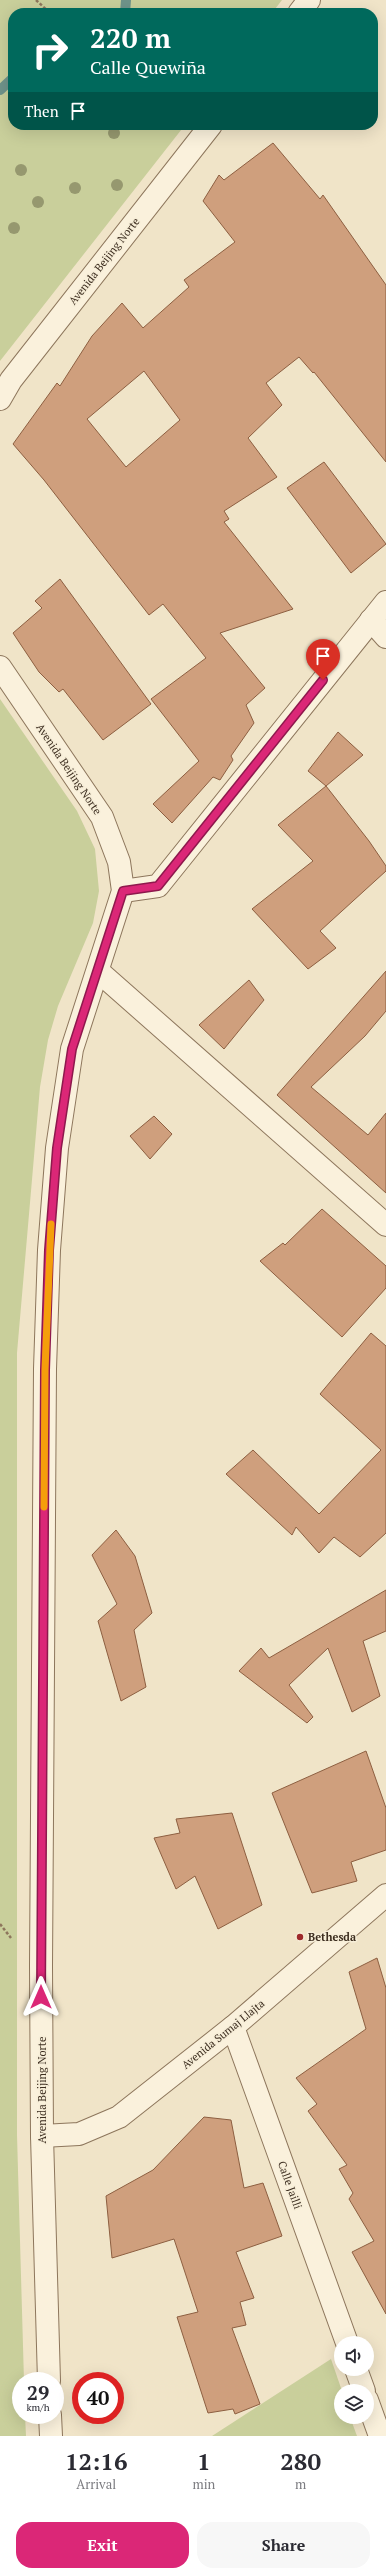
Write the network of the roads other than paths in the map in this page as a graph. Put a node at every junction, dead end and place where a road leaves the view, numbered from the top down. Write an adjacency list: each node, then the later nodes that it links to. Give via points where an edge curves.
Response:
1 (309, 0): 2 (street)
2 (303, 8)
3 (207, 130): 4 (street, Avenida Beijing Norte, via 11,380)
4 (0, 399)
5 (386, 602): 6 (street)
6 (371, 620): 7 (street); 9 (street, via 158,886)
7 (386, 637)
8 (0, 667): 9 (street, Avenida Beijing Norte, via 102,817 119,862)
9 (123, 891): 10 (street, Avenida Beijing Norte)
10 (98, 971): 11 (street); 14 (street, Avenida Beijing Norte, via 72,1049 57,1148 49,1250 45,1377)
11 (386, 1225)
12 (386, 1895): 13 (street, Avenida Sumaj Llajta)
13 (233, 2027): 14 (street, Avenida Sumaj Llajta, via 119,2117 79,2134); 15 (street, Calle Jailli)
14 (42, 2136): 16 (street, Avenida Beijing Norte)
15 (344, 2336)
16 (49, 2372)
17 (374, 2419): 20 (street)
18 (50, 2424): 19 (street)
19 (51, 2436)
20 (380, 2436)

